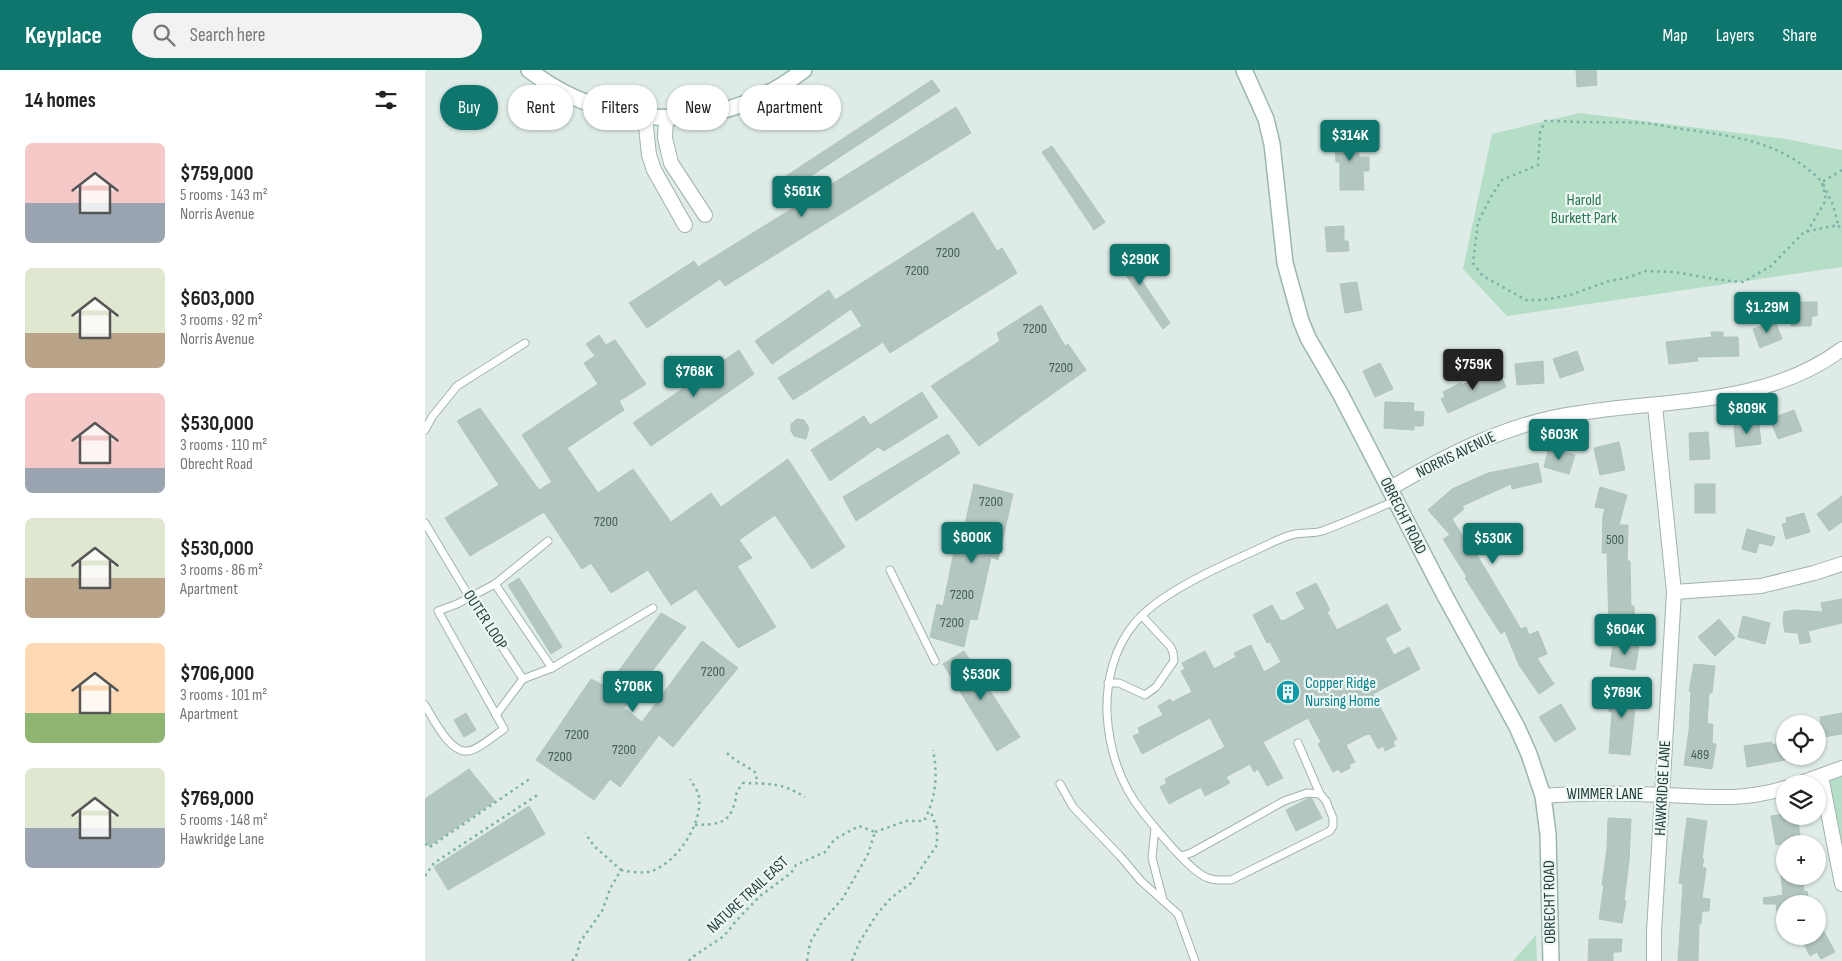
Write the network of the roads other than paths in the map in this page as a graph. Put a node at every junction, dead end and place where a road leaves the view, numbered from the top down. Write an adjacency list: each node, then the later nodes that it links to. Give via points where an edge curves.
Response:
1 (529, 70): 4 (street)
2 (804, 70): 6 (street, via 746,103)
3 (1245, 70): 14 (street, OBRECHT ROAD, via 1266,119 1285,263 1301,321)
4 (583, 102)
5 (657, 118): 6 (street)
6 (666, 118): 8 (street, via 665,138 671,163)
7 (646, 130): 9 (street, via 654,170)
8 (705, 215)
9 (685, 225)
10 (525, 343): 13 (lane, via 457,386)
11 (1842, 349): 12 (street, NORRIS AVENUE, via 1809,370 1778,383 1733,396)
12 (1655, 406): 14 (street, NORRIS AVENUE, via 1594,411 1520,426 1437,462); 20 (street, HAWKRIDGE LANE)
13 (425, 430)
14 (1392, 495): 23 (lane, via 1319,532 1295,534 1233,561 1178,589); 37 (street, OBRECHT ROAD, via 1517,726)
15 (425, 523): 21 (lane, OUTER LOOP)
16 (549, 541): 19 (lane)
17 (1842, 564): 20 (street, via 1761,586)
18 (890, 570): 24 (lane)
19 (495, 584): 21 (lane); 25 (lane)
20 (1674, 592): 36 (street, HAWKRIDGE LANE)
21 (470, 598): 26 (lane, OUTER LOOP); 29 (lane, via 438,612)
22 (653, 608): 25 (lane)
23 (1142, 616): 27 (lane, via 1122,643 1110,671); 27 (lane, via 1170,646 1174,661 1156,687 1145,695 1119,683)
24 (935, 660)
25 (552, 668): 26 (lane)
26 (523, 679): 29 (lane)
27 (1109, 683): 39 (lane, via 1108,727 1113,755 1124,782)
28 (425, 705): 29 (lane, via 451,746 467,752 504,729)
29 (496, 715)
30 (1298, 743): 35 (lane)
31 (1842, 768): 32 (street)
32 (1824, 775)
33 (1060, 784): 42 (lane, via 1073,807)
34 (1776, 791): 36 (street, WIMMER LANE, via 1741,797)
35 (1320, 794): 40 (lane, via 1307,793 1284,801); 40 (lane, via 1333,818 1329,831 1231,880 1207,878)
36 (1663, 795): 37 (street, WIMMER LANE, via 1579,792); 45 (street, HAWKRIDGE LANE)
37 (1543, 796): 44 (street, OBRECHT ROAD, via 1549,851)
38 (1826, 802): 41 (street)
39 (1155, 828): 40 (lane); 42 (lane, via 1152,858)
40 (1181, 856)
41 (1842, 884)
42 (1163, 901): 43 (lane, via 1178,914)
43 (1195, 961)
44 (1551, 961)
45 (1654, 961)

